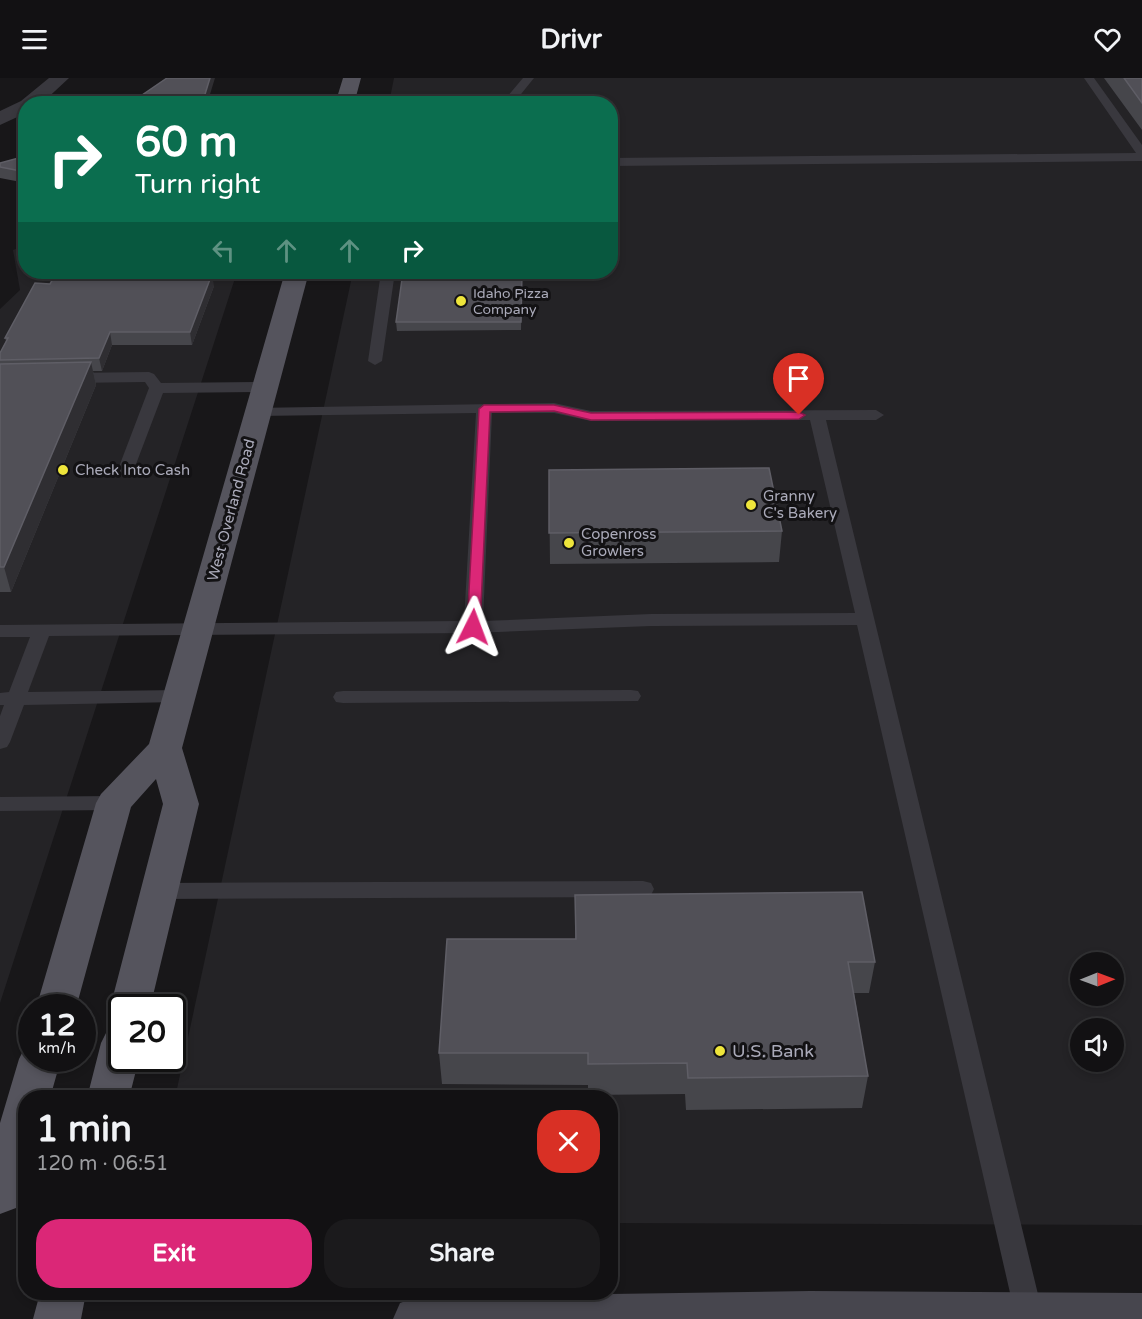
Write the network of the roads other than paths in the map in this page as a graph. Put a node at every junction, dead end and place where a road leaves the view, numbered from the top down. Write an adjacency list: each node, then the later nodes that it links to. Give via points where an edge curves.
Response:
1 (60, 78): 5 (street)
2 (352, 78): 6 (main road)
3 (529, 78): 7 (lane)
4 (1089, 78): 10 (lane)
5 (39, 96)
6 (346, 96)
7 (513, 96)
8 (18, 109): 9 (street)
9 (0, 119)
10 (1142, 156): 11 (lane)
11 (618, 162)
12 (295, 279): 17 (main road, West Overland Road)
13 (387, 279): 14 (lane)
14 (375, 361)
15 (57, 379): 16 (lane, via 149,377)
16 (157, 388): 17 (lane); 21 (lane)
17 (262, 399): 18 (lane); 24 (main road, West Overland Road)
18 (484, 409): 19 (lane, via 554,408 591,416); 23 (lane)
19 (817, 415): 20 (lane); 22 (lane)
20 (876, 415)
21 (124, 472)
22 (865, 619): 23 (lane, via 651,620); 48 (lane)
23 (473, 627): 24 (lane)
24 (199, 628): 25 (lane); 27 (main road, West Overland Road)
25 (42, 630): 26 (lane); 30 (lane)
26 (0, 631)
27 (179, 696): 30 (lane); 32 (main road, West Overland Road)
28 (631, 696): 29 (lane)
29 (343, 697)
30 (8, 699): 31 (lane)
31 (0, 742)
32 (165, 748): 33 (main road, West Overland Road); 36 (main road, via 181,804)
33 (114, 803): 34 (lane); 37 (main road, West Overland Road)
34 (0, 804)
35 (643, 889): 36 (lane)
36 (158, 891): 38 (main road)
37 (60, 994)
38 (133, 994)
39 (36, 1072): 41 (main road)
40 (115, 1072): 42 (main road)
41 (30, 1090)
42 (110, 1090)
43 (18, 1134): 44 (main road)
44 (0, 1194)
45 (61, 1300): 49 (main road)
46 (1142, 1315): 48 (main road)
47 (810, 1316): 48 (main road); 50 (main road)
48 (1029, 1316)
49 (57, 1319)
50 (417, 1319)

